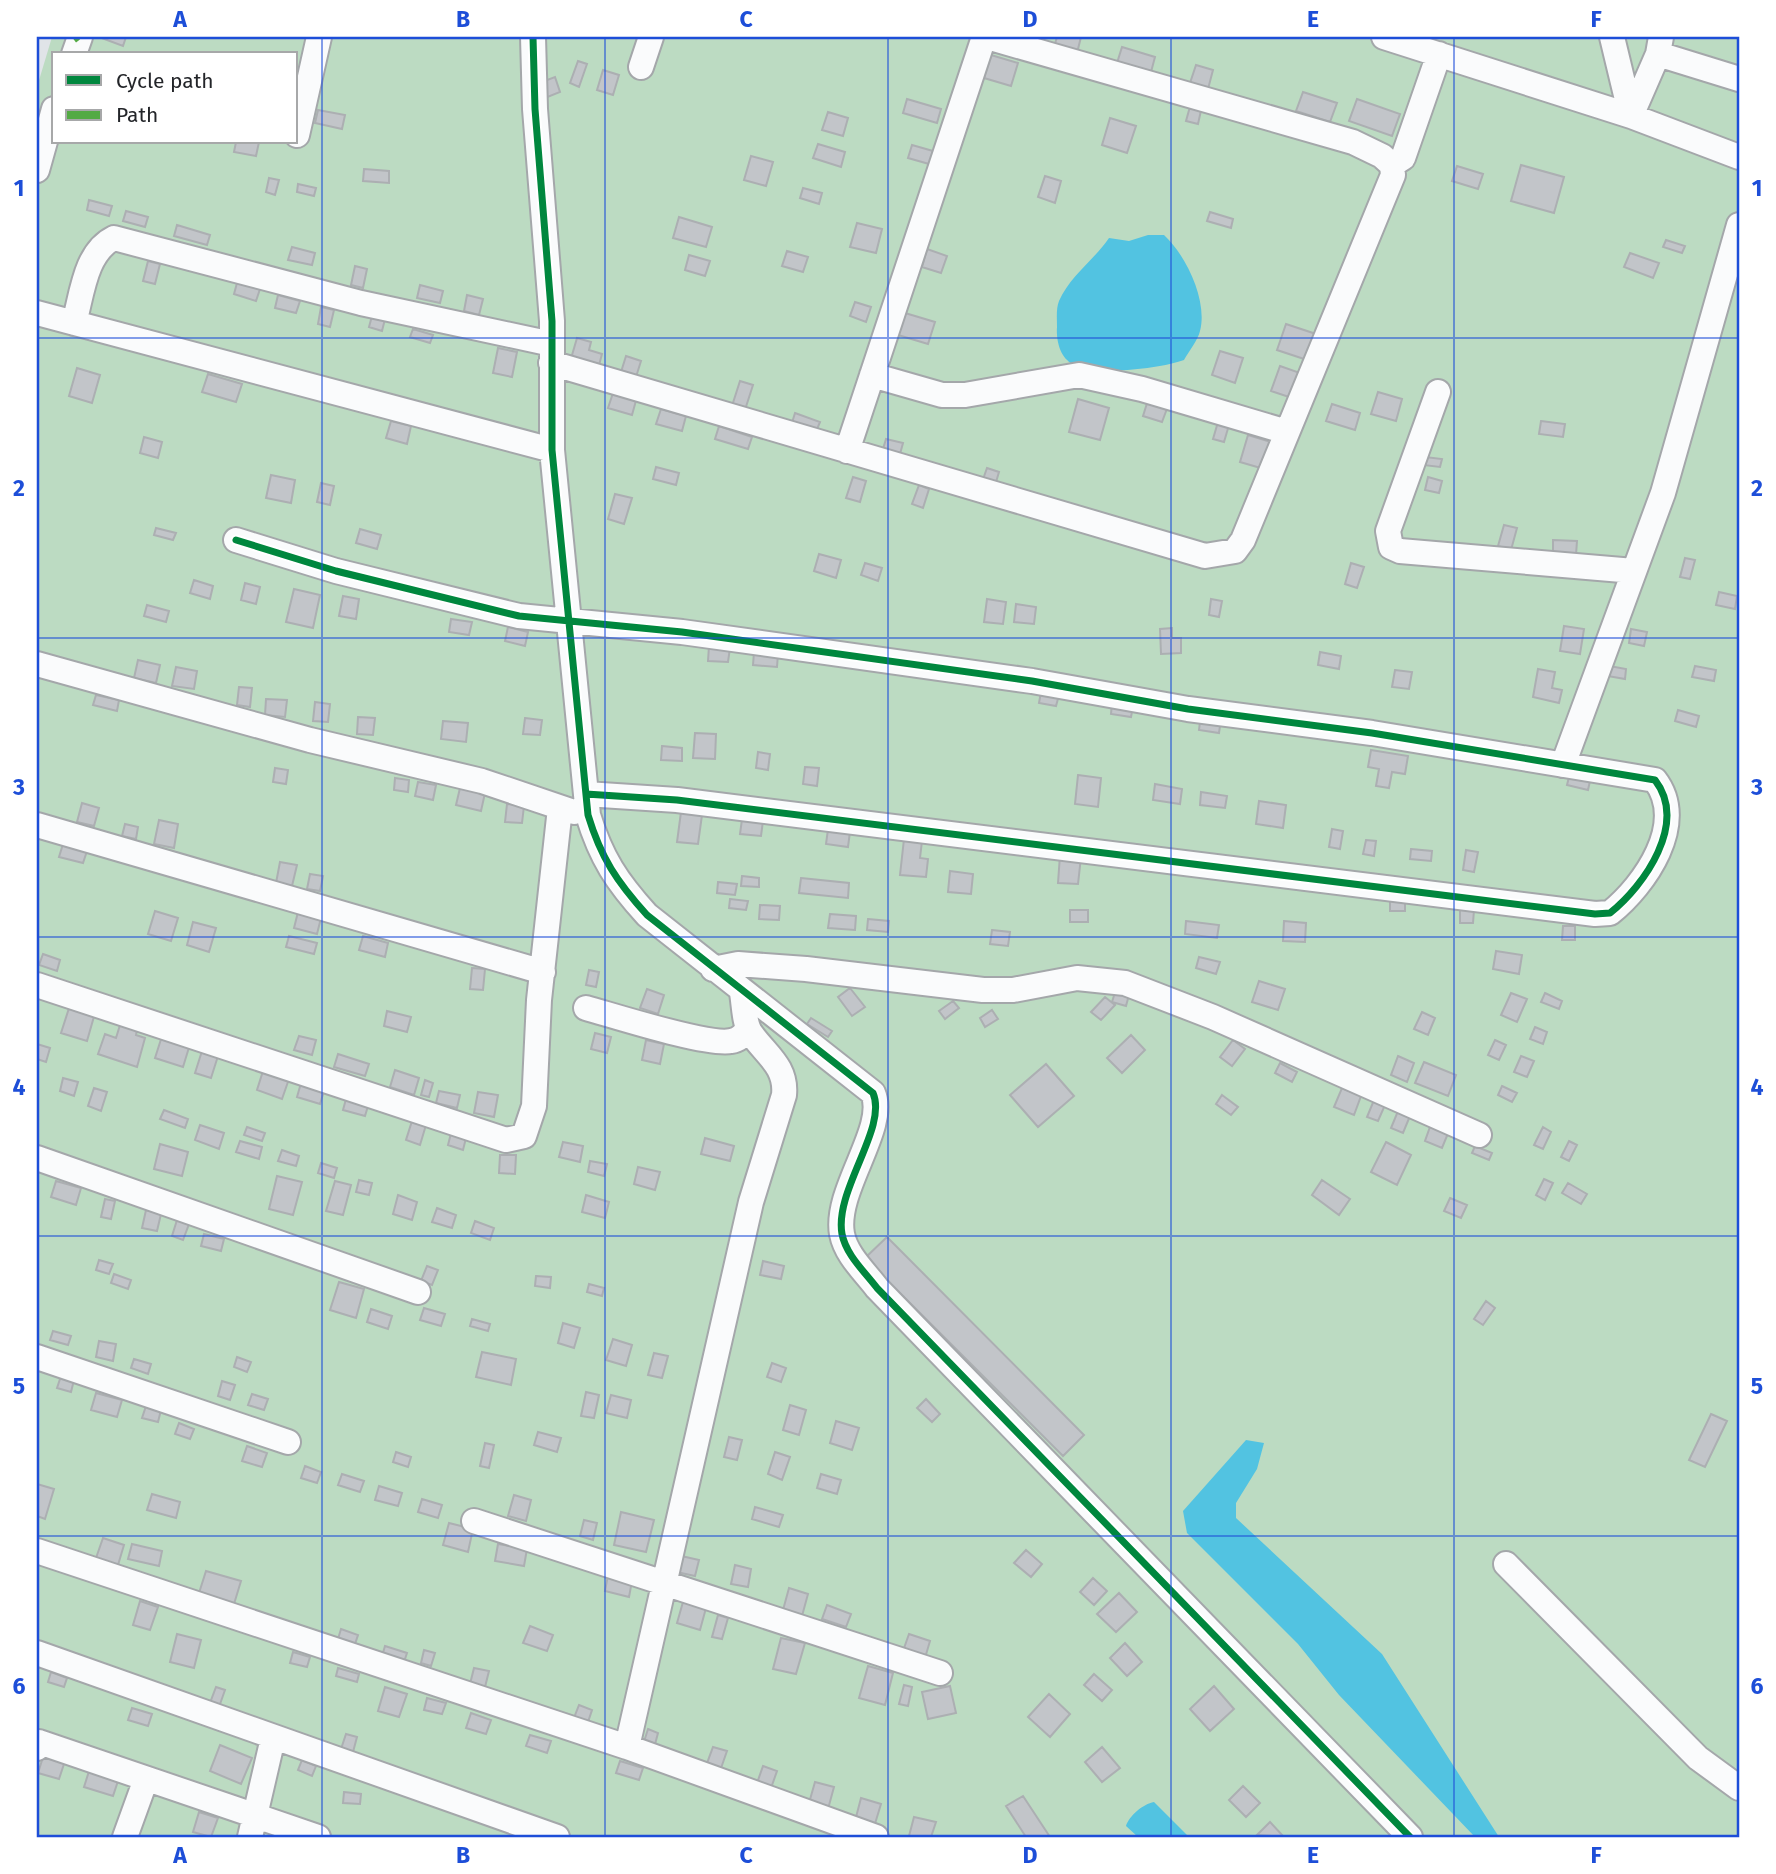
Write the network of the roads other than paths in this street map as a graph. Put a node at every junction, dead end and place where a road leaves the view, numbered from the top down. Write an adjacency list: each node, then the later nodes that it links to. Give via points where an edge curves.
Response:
1 (319, 37): 13 (street)
2 (533, 37): 20 (street)
3 (651, 37): 9 (street)
4 (986, 37): 15 (street, via 1353,142); 21 (street)
5 (1384, 37): 8 (street)
6 (1612, 37): 12 (street)
7 (1660, 45): 10 (street); 12 (street)
8 (1439, 54): 12 (street); 15 (street, via 1402,158)
9 (641, 67)
10 (1739, 79)
11 (52, 116): 16 (street)
12 (1631, 116): 14 (street)
13 (298, 131)
14 (1739, 157)
15 (1392, 166): 23 (street, via 1393,175)
16 (37, 170)
17 (1739, 225): 27 (street, via 1663,493)
18 (37, 313): 19 (street)
19 (74, 323): 20 (street, via 94,256 114,238); 24 (street)
20 (551, 354): 24 (street); 25 (street)
21 (872, 375): 23 (street, via 942,395 1079,375); 25 (street)
22 (1438, 392): 27 (street, via 1388,531 1391,547)
23 (1287, 432): 25 (street, via 1243,540 1235,551 1205,556)
24 (552, 450): 28 (street)
25 (847, 451)
26 (236, 540): 28 (street, via 336,571 519,616)
27 (1634, 571): 30 (street)
28 (568, 622): 30 (street, via 682,632 1032,681); 31 (street)
29 (37, 664): 32 (street, via 310,740 482,781)
30 (1563, 765): 31 (street, via 1655,780 1666,794 1662,839 1650,872 1610,913 1464,900 718,805)
31 (587, 805): 32 (street); 34 (street, via 597,844 617,883 647,915)
32 (560, 808): 35 (street)
33 (37, 825): 35 (street)
34 (713, 969): 37 (street); 40 (street, via 738,964 806,969 983,990 1013,990 1077,978 1125,983)
35 (543, 972): 36 (street, via 530,1124 524,1136 506,1140)
36 (37, 985)
37 (742, 993): 39 (street); 61 (street, via 873,1093 876,1114 846,1194 842,1234 849,1252 877,1288)
38 (586, 1008): 39 (street, via 707,1040 728,1042)
39 (748, 1029): 48 (street, via 782,1072 784,1095 751,1202)
40 (1479, 1135)
41 (37, 1158): 42 (street)
42 (418, 1292)
43 (37, 1357): 44 (street)
44 (288, 1442)
45 (474, 1521): 48 (street)
46 (37, 1551): 52 (street)
47 (1506, 1563): 55 (street, via 1698,1758)
48 (664, 1584): 50 (street); 52 (street)
49 (37, 1653): 51 (street)
50 (940, 1673)
51 (273, 1738): 56 (street); 59 (street)
52 (627, 1747): 60 (street)
53 (37, 1748): 54 (street, via 39,1742)
54 (146, 1779): 56 (street); 57 (street)
55 (1739, 1788)
56 (253, 1827): 58 (street)
57 (125, 1837)
58 (318, 1837)
59 (557, 1837)
60 (876, 1837)
61 (1410, 1837)

